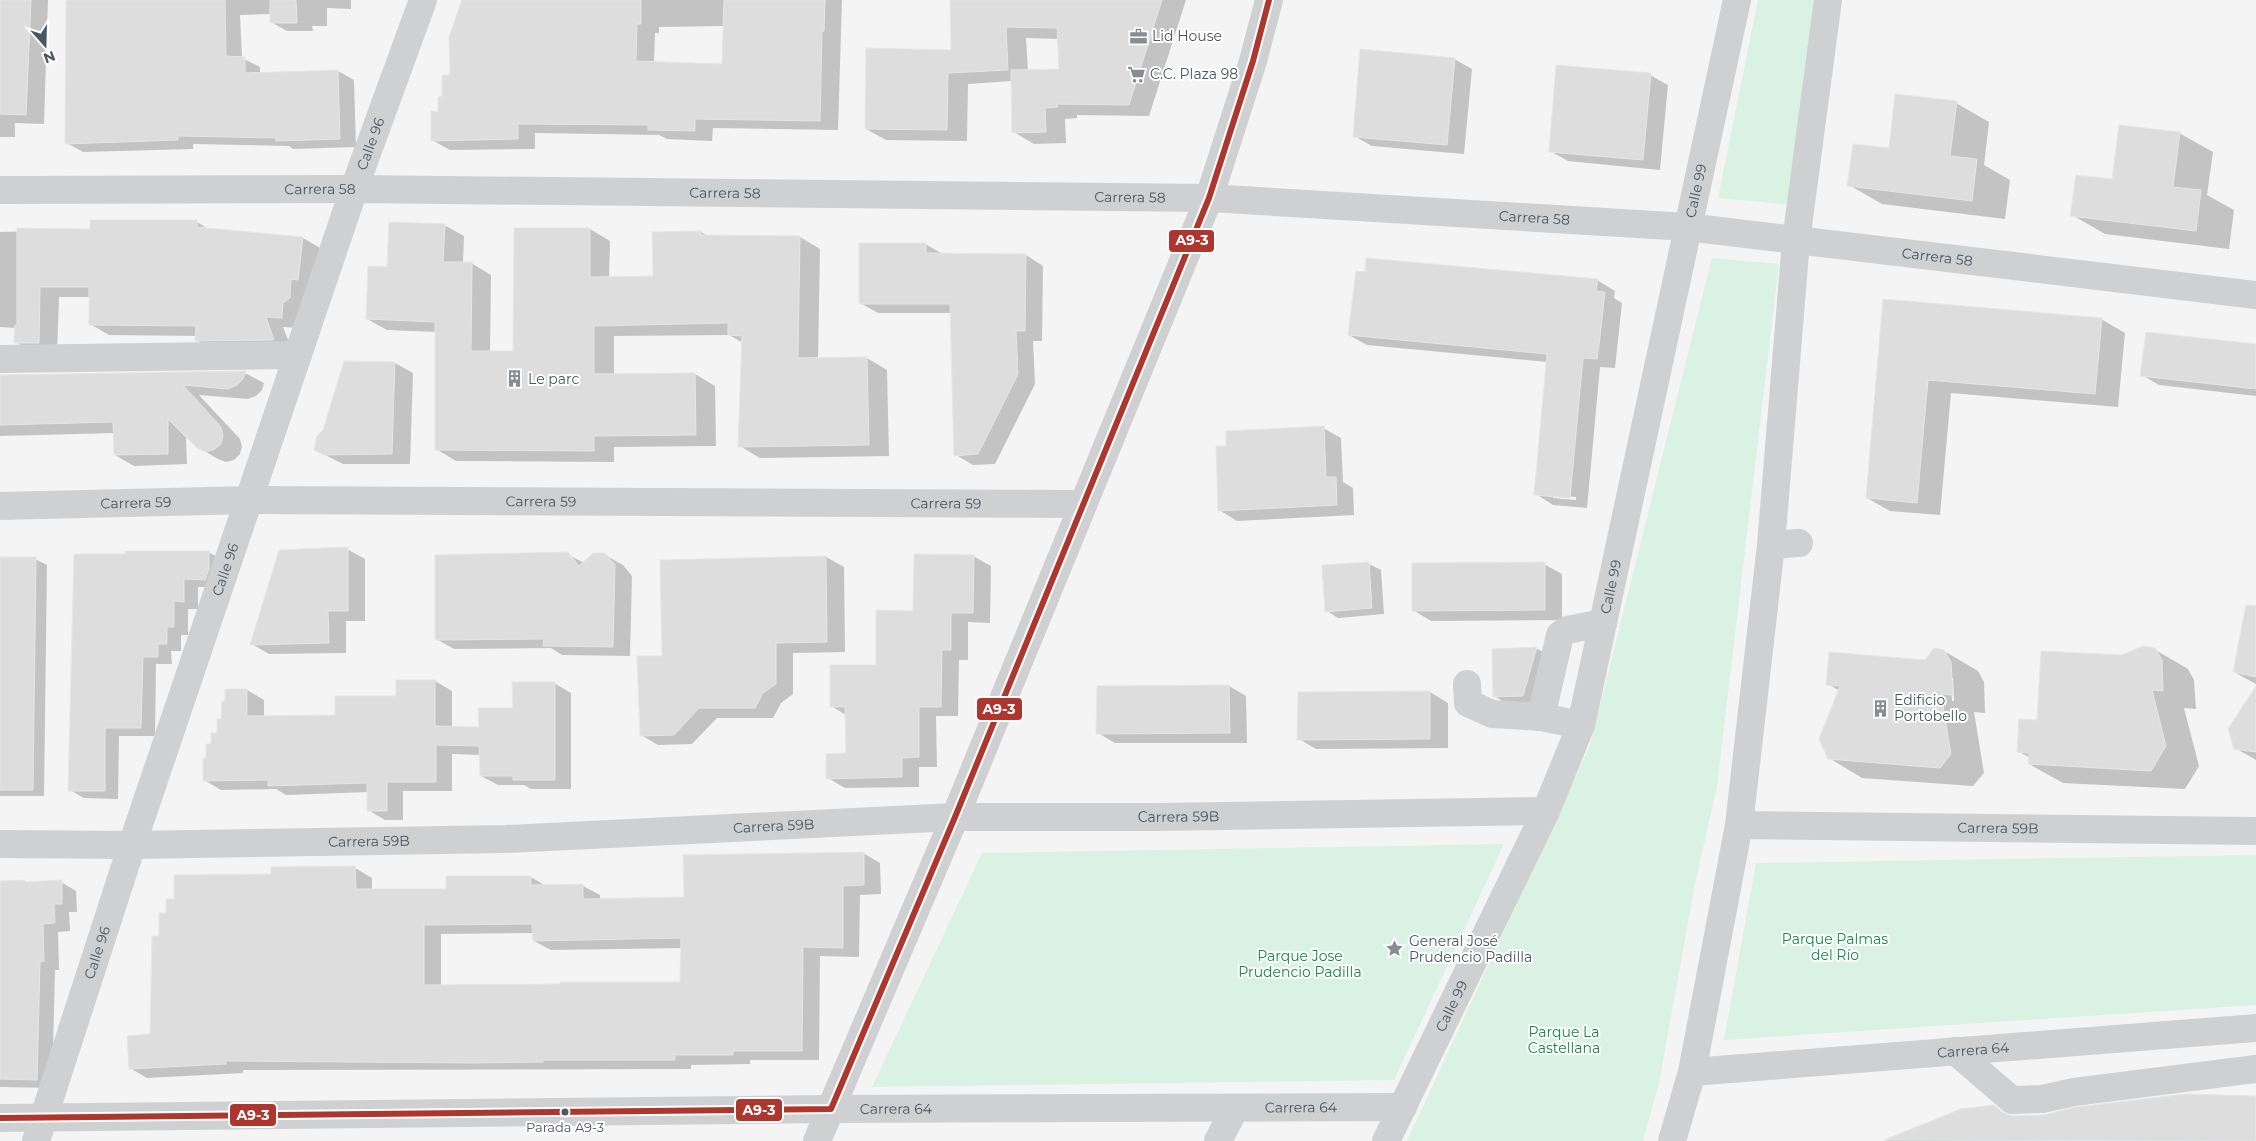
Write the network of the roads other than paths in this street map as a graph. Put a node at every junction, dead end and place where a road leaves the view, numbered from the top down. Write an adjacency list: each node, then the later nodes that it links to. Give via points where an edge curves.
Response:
1 (423, 0): 5 (street, Calle 96)
2 (1269, 0): 7 (street)
3 (1737, 0): 8 (street, Calle 99)
4 (1828, 0): 9 (street)
5 (354, 189): 6 (street, Carrera 58); 7 (street, Carrera 58); 11 (street, Calle 96)
6 (0, 190)
7 (1210, 198): 8 (street, Carrera 58); 14 (street)
8 (1687, 227): 9 (street, Carrera 58); 18 (street, Calle 99)
9 (1796, 241): 10 (street, Carrera 58); 17 (street)
10 (2256, 295)
11 (298, 355): 12 (street); 13 (street, Calle 96)
12 (0, 359)
13 (250, 500): 14 (street, Carrera 59); 15 (street, Carrera 59); 27 (street, Calle 96)
14 (1082, 504): 23 (street)
15 (0, 506)
16 (1799, 543): 17 (street)
17 (1771, 545): 24 (street)
18 (1603, 623): 20 (street, via 1567,630 1560,635); 21 (street, Calle 99)
19 (1467, 684): 20 (street, via 1466,699 1472,706 1492,714)
20 (1541, 717): 21 (street)
21 (1581, 725): 22 (street, Calle 99)
22 (1546, 811): 23 (street, Carrera 59B); 32 (street, Calle 99)
23 (955, 817): 27 (street, Carrera 59B, via 506,839); 34 (street)
24 (1739, 825): 25 (street, Carrera 59B); 31 (street)
25 (2256, 831)
26 (0, 844): 27 (street, Carrera 59B)
27 (132, 845): 36 (street, Calle 96)
28 (2256, 1028): 29 (street, Carrera 64)
29 (1955, 1051): 30 (street, via 2012,1100 2042,1099); 31 (street, Carrera 64)
30 (2256, 1069)
31 (1692, 1072): 40 (street)
32 (1403, 1107): 33 (street, Carrera 64); 39 (street, Calle 99)
33 (1235, 1108): 34 (street, Carrera 64); 38 (street)
34 (832, 1109): 36 (street, Carrera 64); 37 (street)
35 (0, 1118): 36 (street, Carrera 64)
36 (39, 1130)
37 (817, 1141)
38 (1218, 1141)
39 (1386, 1141)
40 (1672, 1141)

